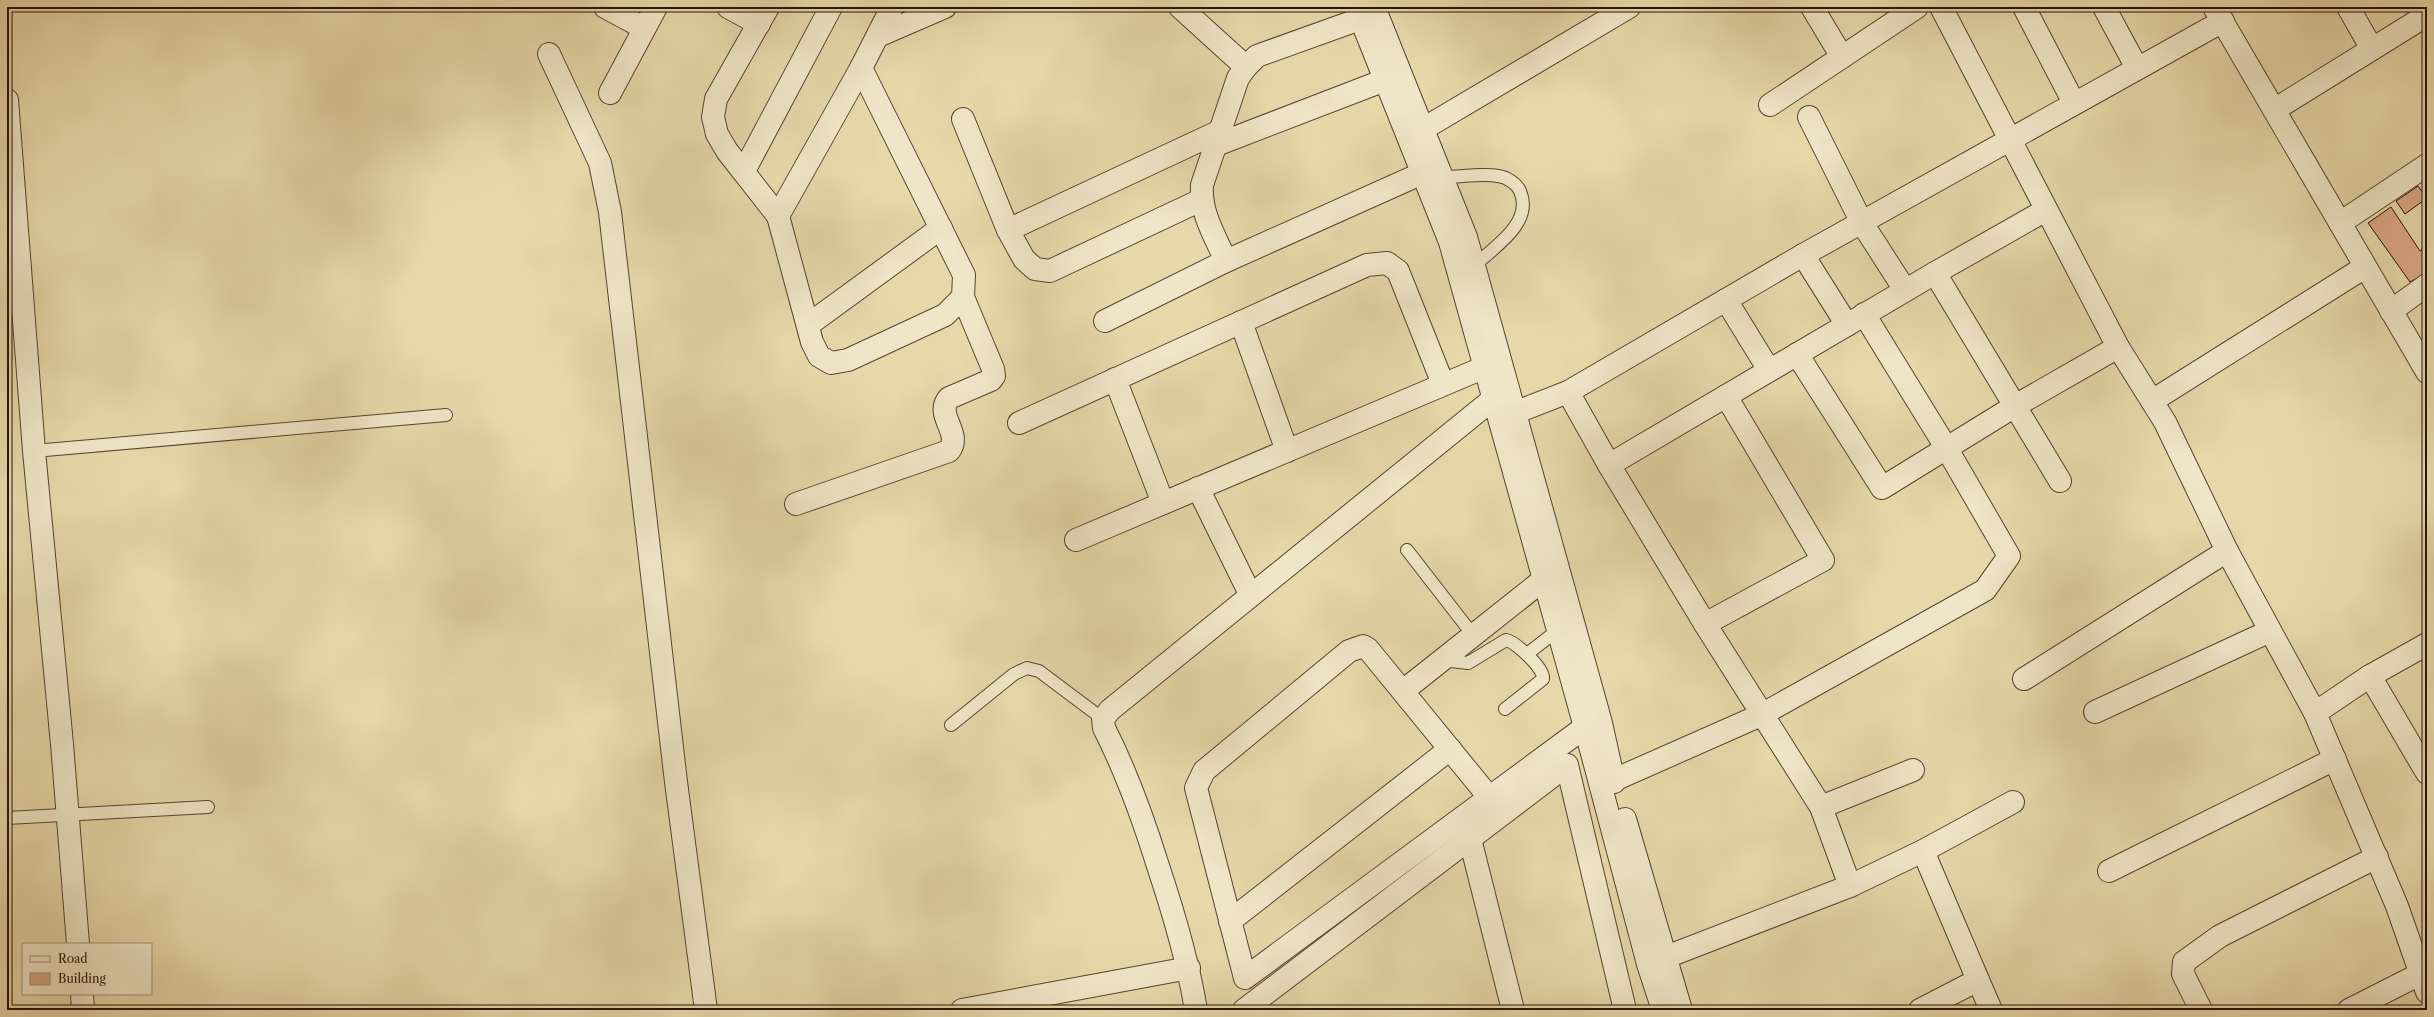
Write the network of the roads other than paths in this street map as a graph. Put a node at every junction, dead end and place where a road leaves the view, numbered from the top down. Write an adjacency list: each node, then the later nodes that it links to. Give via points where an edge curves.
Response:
1 (605, 7): 19 (street)
2 (656, 7): 19 (street)
3 (728, 7): 18 (street)
4 (831, 7): 39 (street)
5 (892, 7): 20 (street)
6 (945, 7): 20 (street)
7 (1180, 7): 24 (street)
8 (1629, 7): 35 (street)
9 (1812, 7): 23 (street)
10 (1917, 7): 23 (street)
11 (1941, 7): 37 (street)
12 (2024, 7): 30 (street)
13 (2104, 7): 26 (street)
14 (2348, 7): 21 (street)
15 (1367, 12): 24 (street, via 1257,56); 27 (street); 35 (street)
16 (2218, 14): 26 (street); 32 (street)
17 (2427, 15): 21 (street)
18 (763, 16): 39 (street, via 716,99 714,117 717,134)
19 (644, 28): 28 (street)
20 (878, 36): 25 (street)
21 (2372, 49): 32 (street)
22 (549, 54): 132 (street, via 600,163 610,212 676,782)
23 (1842, 57): 31 (street)
24 (1246, 67): 36 (street, via 1238,78)
25 (861, 68): 43 (street); 46 (street)
26 (2137, 68): 30 (street)
27 (1385, 80): 36 (street); 40 (street)
28 (610, 93)
29 (7, 100): 79 (street)
30 (2074, 103): 37 (street)
31 (1770, 105)
32 (2274, 110): 45 (street)
33 (1809, 117): 44 (street)
34 (964, 119): 47 (street)
35 (1423, 129): 40 (street)
36 (1218, 138): 41 (street, via 1202,185); 47 (street)
37 (2010, 139): 42 (street); 44 (street)
38 (2426, 169): 45 (street)
39 (744, 171): 43 (street)
40 (1435, 172): 49 (street); 50 (street, via 1466,237); 50 (lane, via 1499,176 1510,180 1520,189 1524,202 1523,215 1517,225); 64 (street, via 1450,242)
41 (1201, 200): 47 (street, via 1050,271 1035,269 1024,259); 49 (street)
42 (2046, 210): 52 (street); 62 (street)
43 (778, 216): 61 (street)
44 (1862, 223): 48 (street); 54 (street)
45 (2340, 223): 51 (street)
46 (941, 228): 55 (street, via 964,275); 61 (street)
47 (1008, 230)
48 (1803, 255): 56 (street); 58 (street)
49 (1226, 261): 59 (street)
50 (1474, 266): 64 (street)
51 (2365, 267): 57 (street); 72 (street)
52 (1935, 273): 54 (street); 73 (street)
53 (2427, 284): 57 (street)
54 (1905, 290): 58 (street)
55 (963, 297): 61 (street, via 945,315 848,360 831,363 819,356); 84 (street, via 994,369 994,376 991,380 949,398 944,404 944,411 954,437 949,451)
56 (1726, 300): 65 (street); 69 (street)
57 (2391, 311): 66 (street)
58 (1855, 320): 63 (street); 77 (street)
59 (1105, 321)
60 (1241, 322): 67 (street); 68 (street, via 1367,265 1387,263 1398,271); 78 (street)
61 (808, 325)
62 (2118, 347): 72 (street); 73 (street)
63 (1797, 354): 65 (street); 77 (street, via 1882,488)
64 (1492, 364): 68 (street); 70 (street)
65 (1769, 370): 71 (street)
66 (2427, 372)
67 (1115, 379): 76 (street); 83 (street)
68 (1443, 384): 78 (street)
69 (1568, 392): 74 (street); 80 (street)
70 (1500, 393): 74 (street); 88 (street); 89 (street)
71 (1726, 396): 80 (street); 90 (street, via 1823,560)
72 (2152, 401): 87 (street, via 2165,422)
73 (2015, 406): 77 (street); 81 (street)
74 (1514, 413): 111 (street, via 1601,723)
75 (446, 415): 79 (lane)
76 (1019, 423)
77 (1947, 449): 103 (street, via 2008,556 1985,590)
78 (1288, 450): 82 (street)
79 (34, 451): 116 (street)
80 (1609, 465): 90 (street)
81 (2060, 481)
82 (1198, 488): 83 (street); 89 (street)
83 (1163, 503): 85 (street)
84 (796, 504)
85 (1076, 540)
86 (1407, 550): 93 (lane)
87 (2227, 552): 92 (street); 98 (street)
88 (1544, 580): 91 (street); 93 (street)
89 (1250, 594): 104 (street)
90 (1705, 624): 103 (street)
91 (1558, 630): 95 (lane); 106 (street)
92 (2270, 631): 101 (street); 102 (street)
93 (1473, 635): 96 (street)
94 (2427, 644): 97 (street)
95 (1527, 654): 96 (lane, via 1506,640 1468,663); 100 (lane, via 1542,672 1543,679)
96 (1442, 660): 99 (street)
97 (2370, 676): 102 (street); 110 (street)
98 (2024, 679)
99 (1403, 691): 107 (street); 123 (street, via 1368,649 1363,646 1356,647 1204,771 1196,788)
100 (1505, 709)
101 (2095, 712)
102 (2315, 713): 108 (street)
103 (1762, 715): 111 (street); 115 (street)
104 (1103, 718): 105 (lane, via 1039,671 1027,668 1014,674); 126 (street, via 1104,728 1134,791)
105 (952, 726)
106 (1585, 727): 112 (street); 125 (street)
107 (1450, 749): 112 (street); 123 (street)
108 (2335, 759): 120 (street); 121 (street)
109 (1913, 770): 115 (street)
110 (2427, 773)
111 (1614, 780): 125 (street)
112 (1489, 797): 123 (street, via 1246,978)
113 (2013, 802): 119 (street)
114 (208, 807): 116 (lane)
115 (1821, 807): 122 (street)
116 (68, 814): 117 (lane); 124 (street)
117 (7, 818)
118 (1470, 839): 135 (street); 136 (street); 137 (street, via 1567,765)
119 (1923, 850): 122 (street); 127 (street)
120 (2377, 858): 128 (street, via 2397,906); 140 (street, via 2220,936 2184,962 2183,974)
121 (2109, 871)
122 (1850, 886): 125 (street)
123 (1230, 921)
124 (78, 943)
125 (1656, 961): 130 (street)
126 (1189, 968): 133 (street); 134 (street)
127 (1978, 980): 138 (street); 139 (street)
128 (2423, 983): 141 (street)
129 (82, 995): 131 (street)
130 (1669, 1009)
131 (83, 1010)
132 (706, 1010)
133 (962, 1010)
134 (1196, 1010)
135 (1244, 1010)
136 (1513, 1010)
137 (1625, 1010)
138 (1920, 1010)
139 (1991, 1010)
140 (2201, 1010)
141 (2349, 1010)

